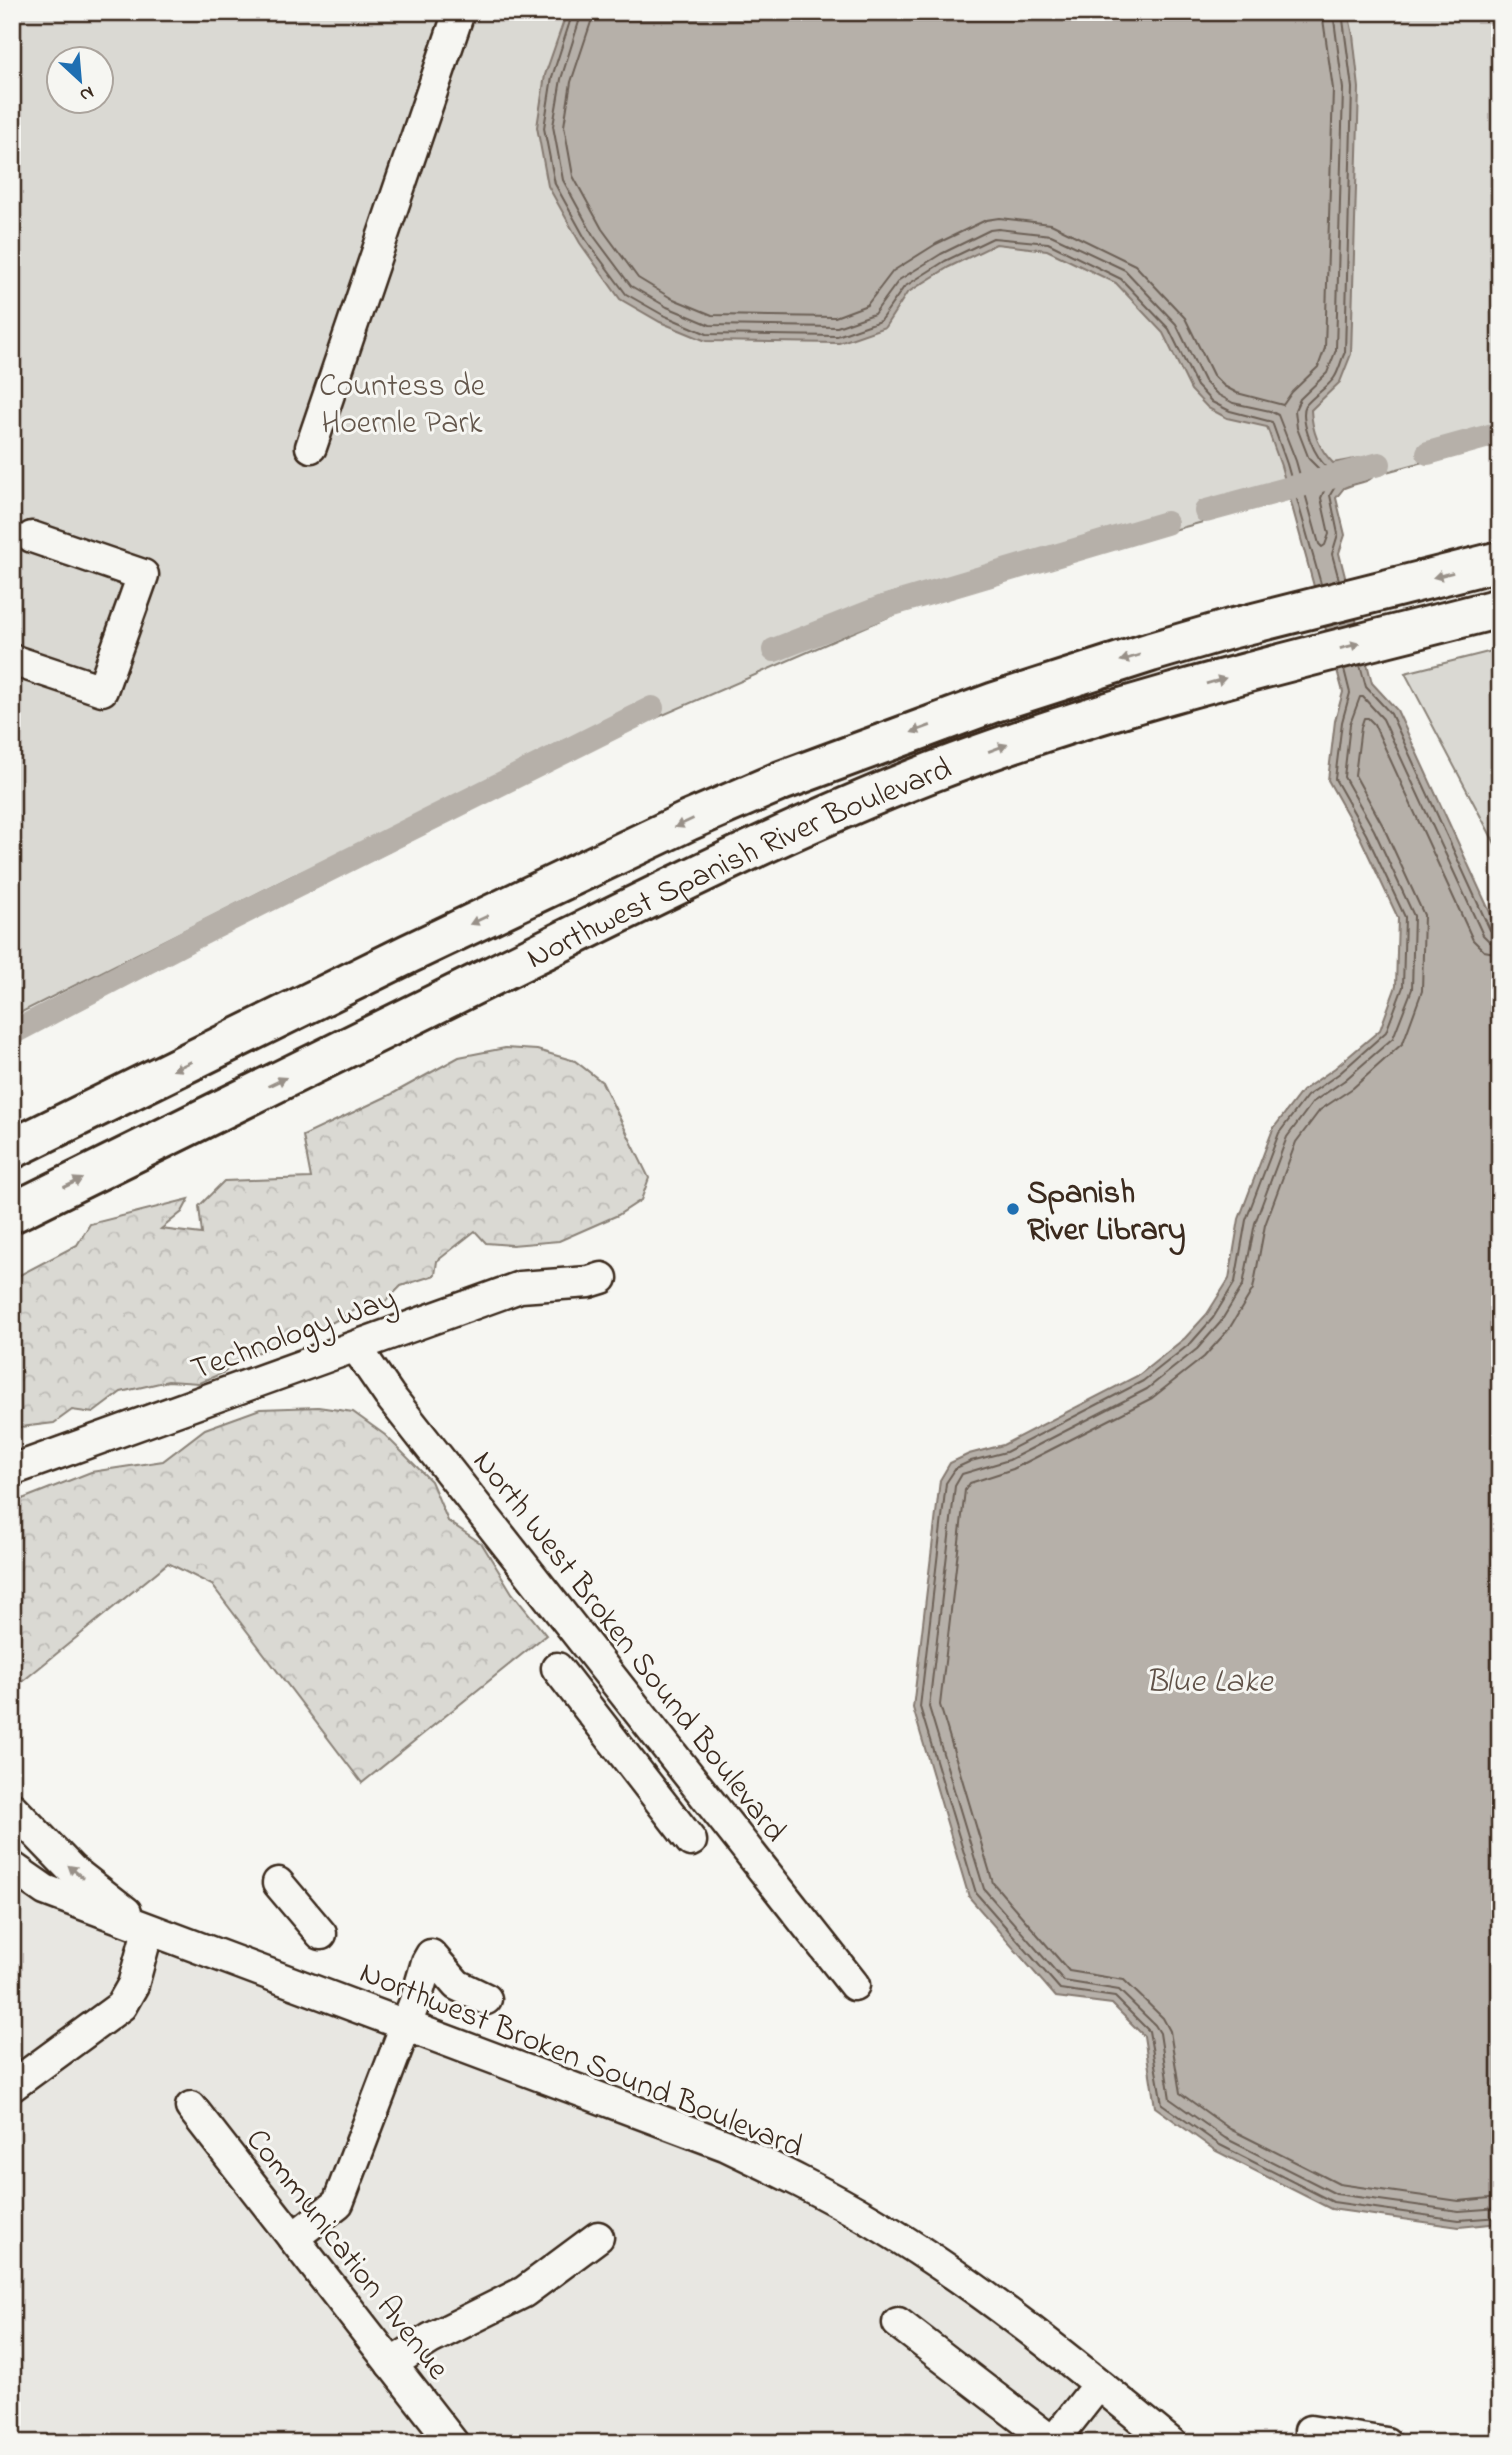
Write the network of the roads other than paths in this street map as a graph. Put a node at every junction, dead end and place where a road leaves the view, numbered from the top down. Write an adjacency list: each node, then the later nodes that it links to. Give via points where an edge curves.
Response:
1 (458, 12): 2 (street)
2 (311, 447)
3 (33, 537): 6 (street, via 143,575 102,690)
4 (1500, 561): 7 (main road, Northwest Spanish River Boulevard, one-way to 7, via 1230,629 1078,674)
5 (1500, 608): 9 (main road, Northwest Spanish River Boulevard, one-way to 5, via 1003,746 1163,695)
6 (12, 660)
7 (781, 781): 8 (main road, Northwest Spanish River Boulevard); 9 (main road)
8 (747, 795): 10 (main road); 11 (main road, Northwest Spanish River Boulevard, one-way to 11, via 408,954)
9 (801, 825): 10 (main road, Northwest Spanish River Boulevard)
10 (767, 841): 12 (main road, Northwest Spanish River Boulevard, one-way to 10)
11 (12, 1149)
12 (12, 1213)
13 (602, 1278): 14 (street, Technology Way, via 520,1287)
14 (356, 1347): 15 (street, Technology Way); 17 (street, North West Broken Sound Boulevard)
15 (12, 1470)
16 (557, 1668): 17 (street, via 685,1834)
17 (710, 1802): 23 (street, North West Broken Sound Boulevard)
18 (12, 1808): 21 (street, Northwest Broken Sound Boulevard, one-way to 18, via 71,1869)
19 (12, 1867): 21 (street, Northwest Broken Sound Boulevard, via 45,1890)
20 (278, 1883): 22 (street)
21 (148, 1930): 25 (street, Northwest Broken Sound Boulevard); 26 (street, via 133,1985 121,2006)
22 (321, 1934)
23 (854, 1985)
24 (486, 1999): 25 (street, via 457,1985 431,1955)
25 (407, 2024): 29 (street, via 338,2203); 32 (street, Northwest Broken Sound Boulevard, via 726,2146 793,2178 922,2253)
26 (12, 2086)
27 (191, 2107): 29 (street, Communication Avenue)
28 (598, 2237): 31 (street, via 524,2292)
29 (293, 2238): 31 (street, Communication Avenue)
30 (898, 2323): 34 (street)
31 (391, 2364): 35 (street, Communication Avenue)
32 (1098, 2385): 34 (street); 36 (street, Northwest Broken Sound Boulevard)
33 (1310, 2431): 37 (street)
34 (1054, 2442)
35 (453, 2443)
36 (1171, 2443)
37 (1386, 2443)

